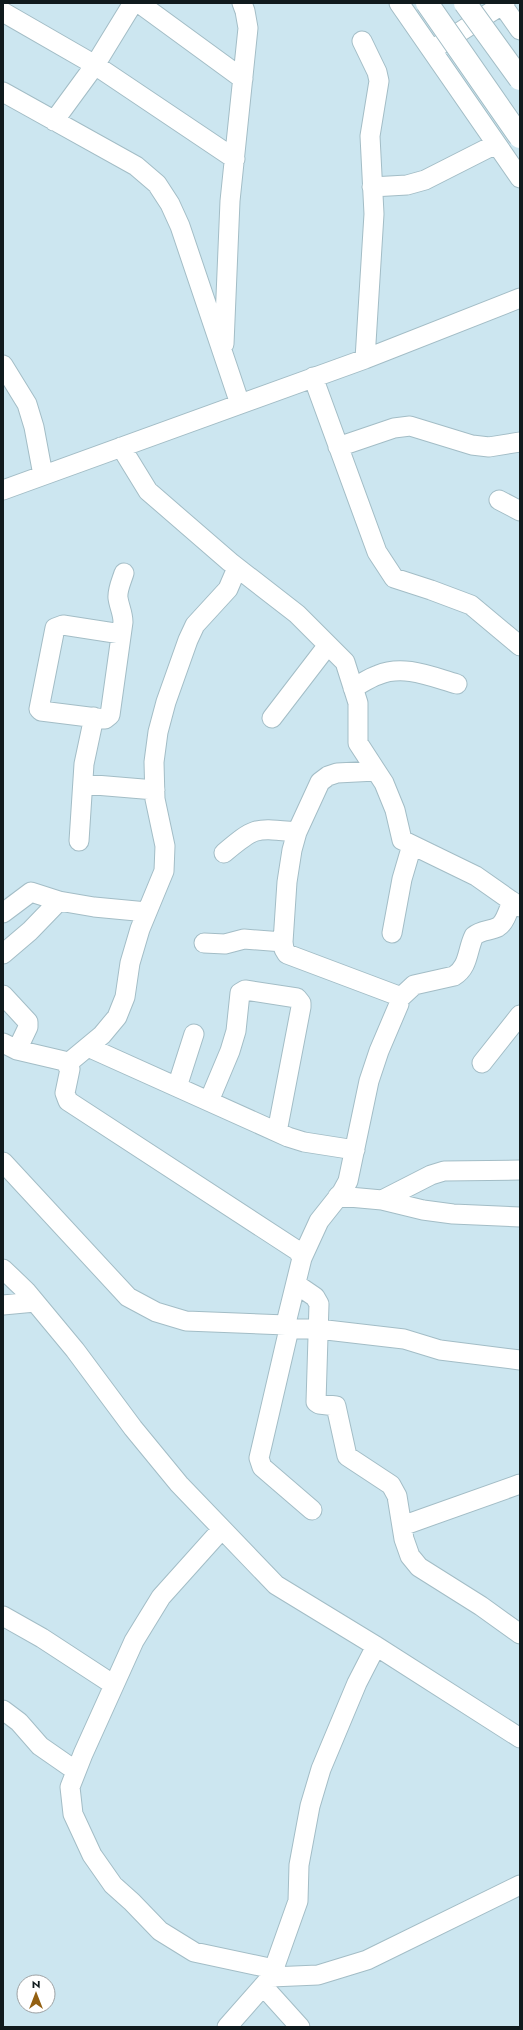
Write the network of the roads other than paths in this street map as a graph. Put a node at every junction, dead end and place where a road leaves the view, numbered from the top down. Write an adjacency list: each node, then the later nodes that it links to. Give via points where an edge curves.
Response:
1 (133, 3): 12 (street)
2 (139, 3): 13 (street)
3 (242, 3): 13 (street, via 248,28)
4 (399, 3): 11 (street)
5 (427, 3): 17 (highway, bridge)
6 (465, 3): 14 (highway, bridge)
7 (503, 4): 9 (street); 11 (street)
8 (3, 12): 12 (street)
9 (520, 30)
10 (362, 41): 21 (street, via 379,81 370,136)
11 (432, 50): 18 (street)
12 (95, 65): 16 (street); 19 (street)
13 (243, 79): 19 (street)
14 (520, 79)
15 (3, 92): 16 (street)
16 (54, 121): 23 (street, via 136,166 157,184 180,226)
17 (520, 138)
18 (496, 144): 20 (street); 21 (street, via 425,180 407,185)
19 (235, 159): 23 (street, via 230,201)
20 (520, 178)
21 (372, 187): 24 (street, via 374,214)
22 (520, 298): 24 (street)
23 (224, 355): 27 (street)
24 (365, 359): 26 (street)
25 (3, 365): 31 (street, via 27,404)
26 (313, 378): 27 (street); 30 (street)
27 (240, 404): 29 (street)
28 (520, 442): 30 (street, via 489,447 472,445 410,426 394,428)
29 (120, 447): 31 (street); 35 (street, via 148,490)
30 (338, 447): 39 (street, via 377,552 394,578 471,605)
31 (43, 475): 32 (street)
32 (3, 490)
33 (499, 500): 34 (street)
34 (520, 511)
35 (237, 568): 38 (street, via 297,614); 46 (street, via 230,585 202,615 188,640 158,732 154,762)
36 (124, 573): 37 (street, via 118,592 123,615)
37 (121, 634): 42 (street, via 110,715 105,719); 42 (street, via 63,625 59,625 53,632 39,710)
38 (328, 645): 41 (street, via 345,662); 43 (street)
39 (520, 646)
40 (457, 684): 41 (street, via 414,671 398,671 379,674)
41 (353, 688): 44 (street, via 358,702 358,743)
42 (94, 717): 45 (street, via 84,764)
43 (272, 718)
44 (376, 771): 47 (street, via 337,773 320,782); 49 (street, via 395,810 402,840)
45 (83, 784): 46 (street); 48 (street)
46 (155, 790): 53 (street, via 165,846 164,871)
47 (297, 832): 50 (street, via 262,829 253,831); 56 (street, via 287,882)
48 (79, 842)
49 (412, 845): 52 (street, via 476,876); 55 (street, via 402,879)
50 (224, 853)
51 (59, 901): 53 (street); 54 (street, via 31,892); 58 (street)
52 (516, 904): 60 (street, via 502,924 474,936 460,973 414,985)
53 (147, 912): 64 (street, via 130,963 125,997 117,1017)
54 (3, 913)
55 (392, 933)
56 (283, 942): 57 (street, via 244,939 225,944); 60 (street, via 287,954 396,995)
57 (204, 943)
58 (3, 954)
59 (3, 995): 63 (street, via 28,1022 28,1027)
60 (399, 999): 70 (street, via 369,1081)
61 (520, 1015): 65 (street)
62 (194, 1034): 67 (street)
63 (10, 1046): 66 (street)
64 (88, 1047): 66 (street); 67 (street)
65 (482, 1063)
66 (68, 1064): 76 (street, via 70,1069 65,1093 68,1101 298,1250)
67 (177, 1087): 68 (street)
68 (209, 1101): 69 (street); 69 (street, via 234,1038 240,993 245,990 297,998 301,1007)
69 (277, 1132): 70 (street, via 304,1142)
70 (355, 1150): 73 (street, via 348,1181)
71 (3, 1162): 81 (street, via 128,1297 156,1312 186,1321)
72 (520, 1170): 74 (street, via 444,1171)
73 (338, 1196): 74 (street); 76 (street, via 319,1222)
74 (382, 1200): 75 (street, via 453,1214)
75 (520, 1217)
76 (302, 1258): 78 (street)
77 (3, 1269): 79 (street)
78 (296, 1284): 81 (street); 82 (street, via 315,1297 319,1304)
79 (35, 1302): 80 (street); 87 (street, via 179,1484)
80 (3, 1305)
81 (288, 1327): 82 (street); 85 (street, via 259,1458 262,1468)
82 (318, 1329): 83 (street, via 404,1339 440,1350); 86 (street, via 316,1402 336,1406 347,1456 391,1484 397,1496)
83 (520, 1360)
84 (520, 1484): 86 (street)
85 (312, 1510)
86 (402, 1526): 89 (street, via 410,1556 419,1567)
87 (222, 1529): 90 (street, via 276,1585); 91 (street, via 161,1597 134,1641)
88 (3, 1616): 91 (street)
89 (520, 1634)
90 (376, 1646): 93 (street); 96 (street, via 357,1683 321,1769 310,1806 299,1865 298,1901)
91 (114, 1685): 94 (street)
92 (3, 1710): 94 (street, via 19,1722 40,1746)
93 (520, 1738)
94 (76, 1771): 96 (street, via 70,1787 73,1814 92,1855 113,1885 160,1931 194,1952)
95 (520, 1885): 96 (street, via 367,1960 318,1975)
96 (269, 1977): 97 (street); 98 (street)
97 (228, 2027)
98 (300, 2027)

